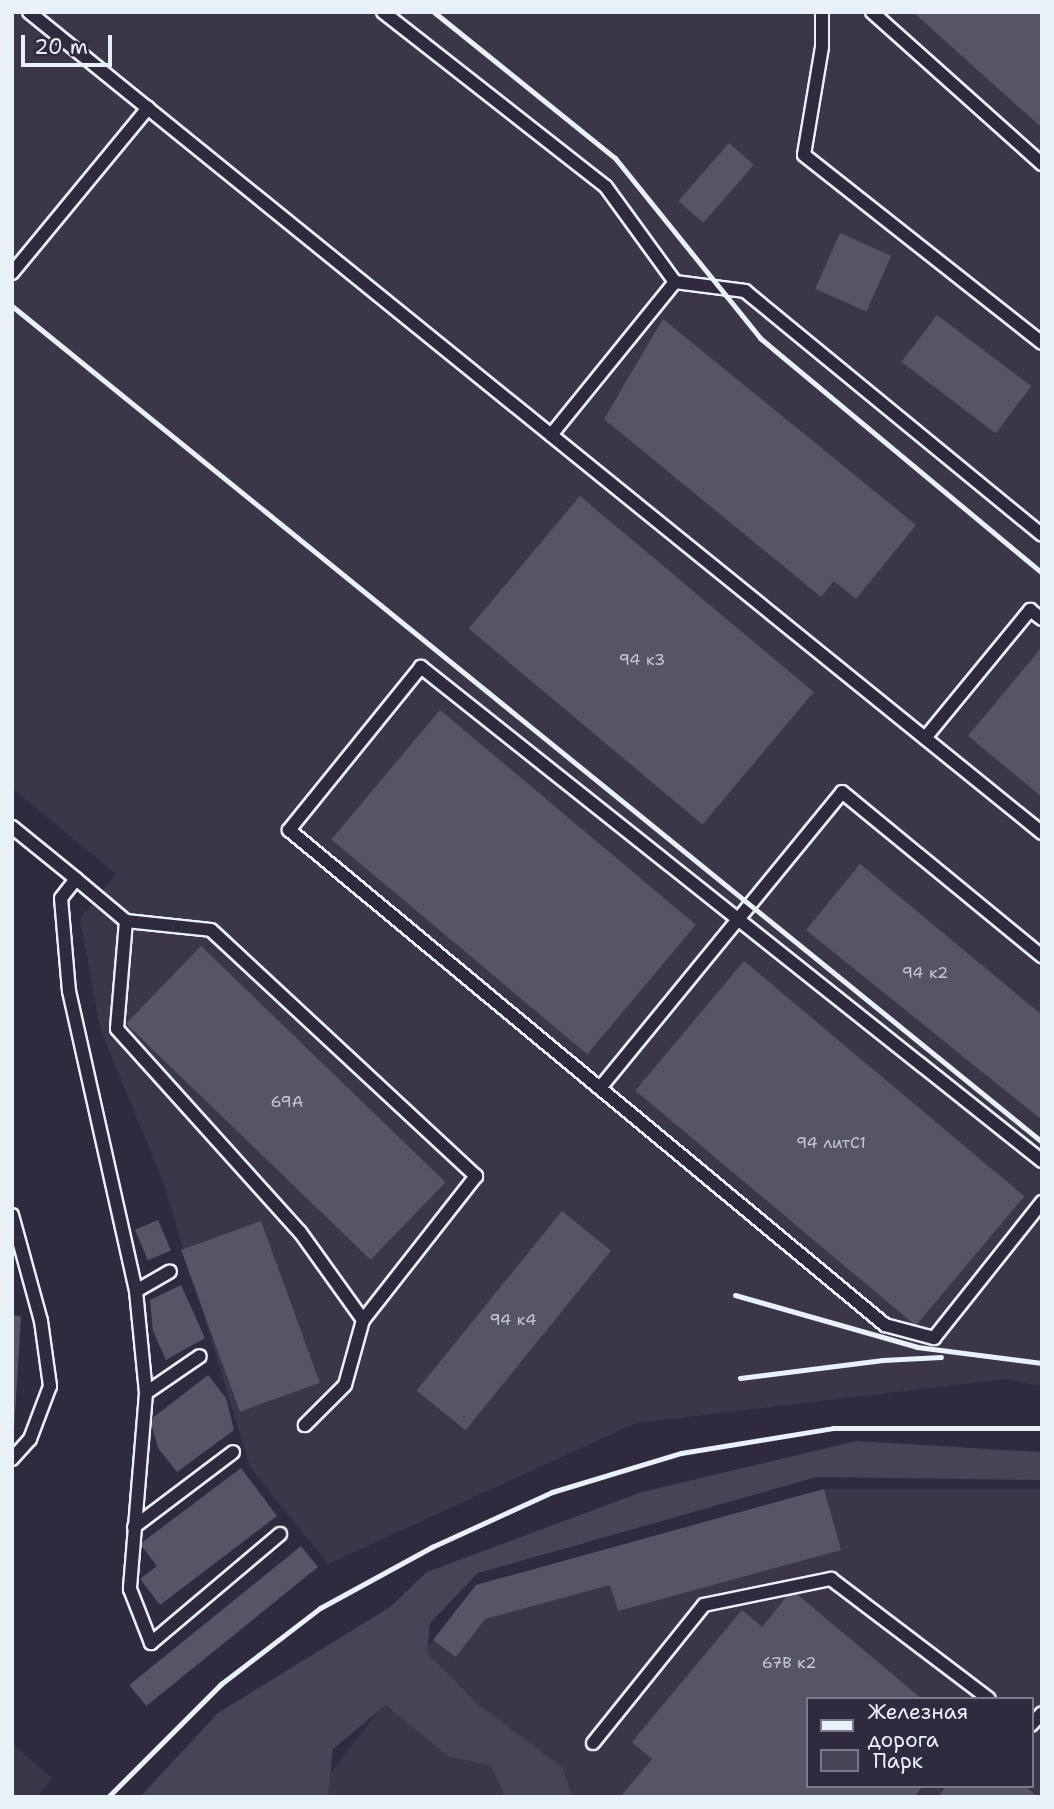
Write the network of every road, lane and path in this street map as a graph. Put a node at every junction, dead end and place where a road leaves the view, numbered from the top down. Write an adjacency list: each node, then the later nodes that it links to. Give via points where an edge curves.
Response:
1 (29, 12): 5 (lane)
2 (383, 12): 8 (lane, via 606,187)
3 (822, 12): 9 (lane, via 822,47 803,155)
4 (872, 12): 6 (lane)
5 (148, 108): 7 (lane); 10 (lane)
6 (1042, 164)
7 (12, 273)
8 (675, 282): 10 (lane); 11 (lane, via 746,291)
9 (1042, 343)
10 (551, 435): 13 (lane)
11 (1042, 535)
12 (1042, 619): 13 (lane, via 1030,610)
13 (925, 738): 15 (lane)
14 (12, 827): 16 (lane)
15 (1042, 833)
16 (76, 879): 18 (lane); 25 (lane, via 61,898 69,991)
17 (738, 919): 19 (lane, via 842,792); 20 (lane); 20 (lane, via 421,667 289,830); 21 (lane)
18 (127, 922): 26 (lane, via 117,1029 300,1232); 26 (lane, via 211,930 476,1176)
19 (1042, 956)
20 (600, 1088): 22 (lane, via 885,1325 922,1335 934,1338)
21 (1042, 1161)
22 (1042, 1202)
23 (12, 1215): 31 (lane, via 41,1321 50,1386 30,1439)
24 (170, 1271): 25 (lane)
25 (136, 1291): 28 (lane)
26 (363, 1320): 29 (lane, via 345,1385)
27 (201, 1356): 28 (lane)
28 (146, 1393): 32 (lane)
29 (305, 1425)
30 (233, 1452): 32 (lane)
31 (12, 1459)
32 (134, 1527): 33 (lane, via 130,1589 151,1643)
33 (280, 1534)
34 (986, 1697): 35 (lane, via 831,1579 705,1605)
35 (593, 1743)

